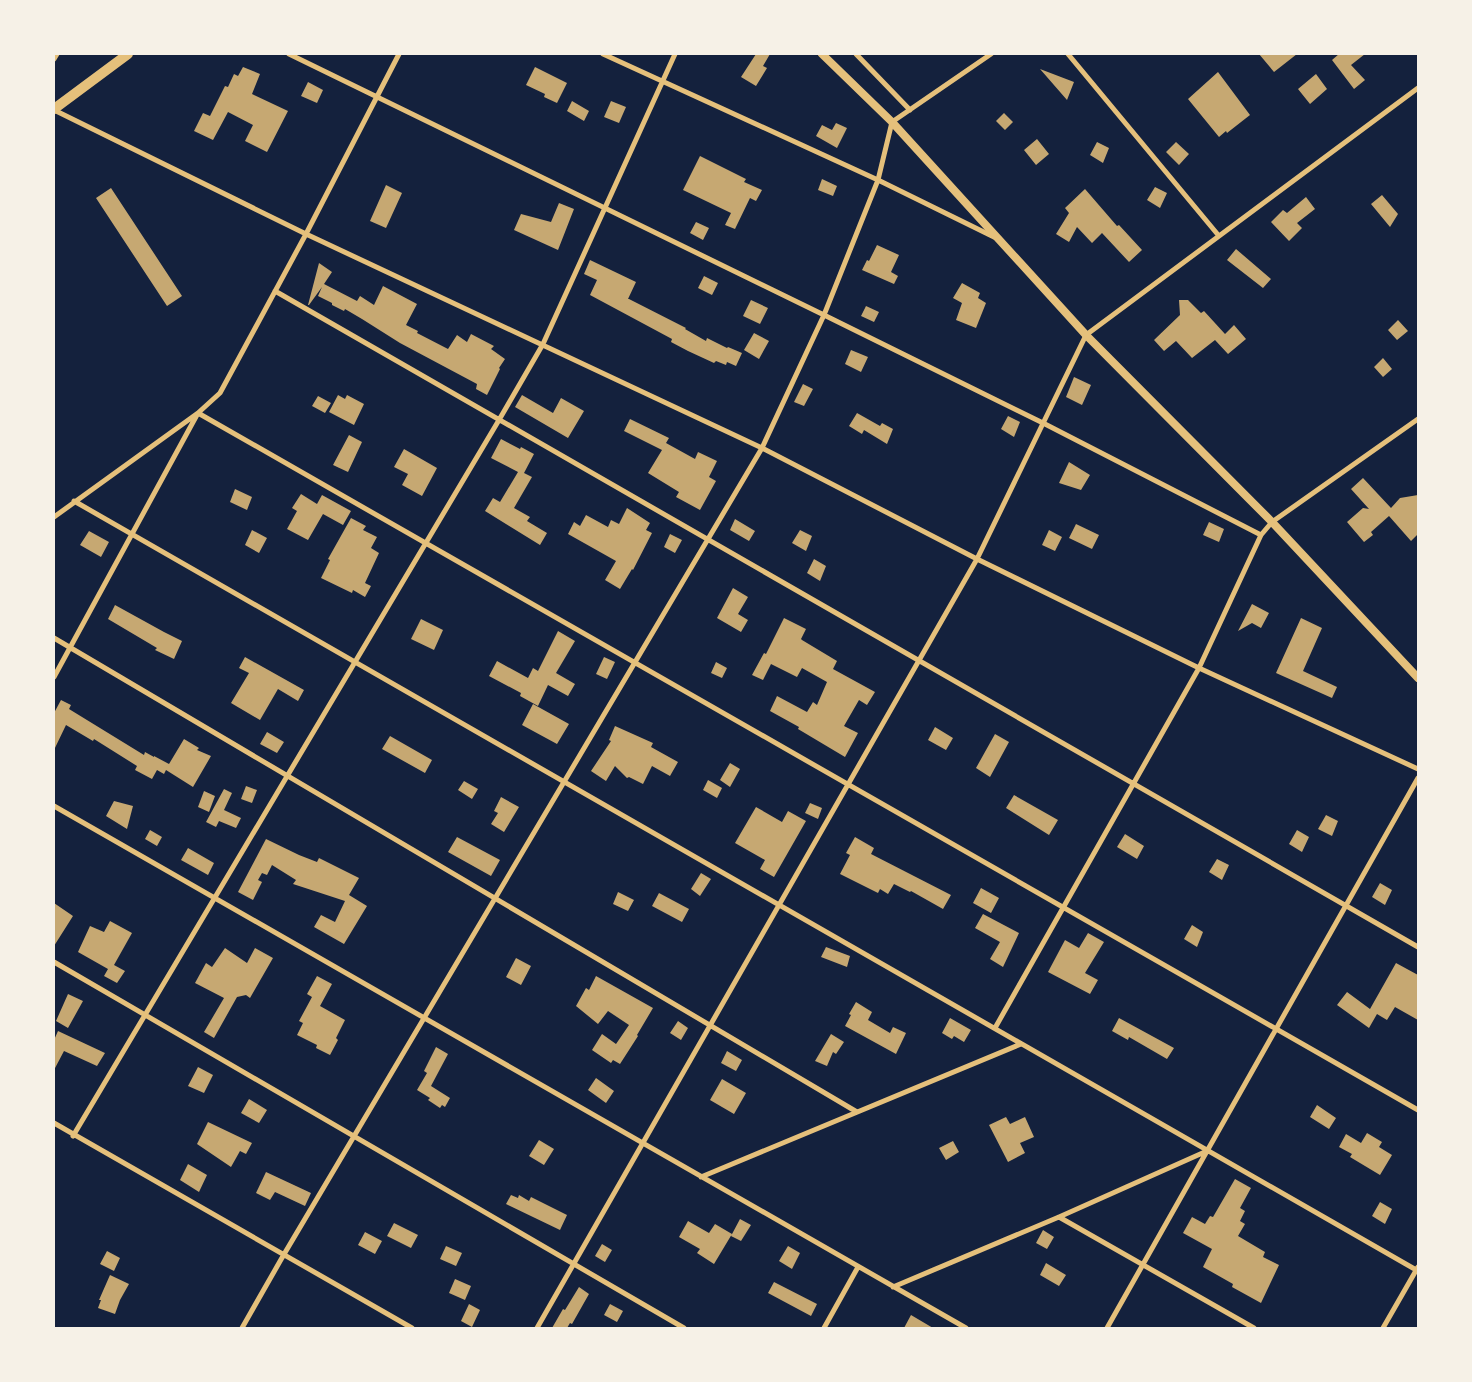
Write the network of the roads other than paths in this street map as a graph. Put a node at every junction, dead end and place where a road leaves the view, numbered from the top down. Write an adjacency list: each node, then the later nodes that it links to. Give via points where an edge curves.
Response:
1 (56, 54): 11 (street)
2 (128, 54): 15 (main road)
3 (289, 54): 14 (street)
4 (399, 54): 14 (street)
5 (603, 54): 12 (street)
6 (675, 54): 12 (street)
7 (822, 54): 17 (street)
8 (856, 54): 16 (street)
9 (991, 54): 16 (street)
10 (1068, 54): 21 (street)
11 (54, 60)
12 (662, 81): 18 (street); 19 (street)
13 (1418, 88): 21 (street)
14 (376, 97): 19 (street); 20 (street)
15 (54, 109): 20 (street)
16 (910, 110): 17 (street)
17 (892, 122): 18 (street); 22 (street)
18 (878, 180): 22 (street); 24 (street)
19 (605, 207): 24 (street); 26 (street)
20 (306, 234): 23 (street); 26 (street)
21 (1219, 236): 25 (street)
22 (999, 239): 25 (street)
23 (275, 291): 27 (street, via 220,393); 29 (street)
24 (824, 315): 30 (street); 31 (street)
25 (1086, 335): 30 (street); 34 (street)
26 (543, 344): 29 (street); 31 (street)
27 (198, 413): 32 (street); 35 (street); 38 (street)
28 (1418, 419): 34 (street)
29 (499, 420): 37 (street); 38 (street)
30 (1043, 423): 36 (street); 39 (street)
31 (762, 448): 37 (street); 39 (street)
32 (74, 501): 33 (street); 35 (street)
33 (54, 517)
34 (1272, 522): 36 (street); 47 (street)
35 (132, 534): 41 (street); 43 (street)
36 (1261, 535): 45 (street)
37 (708, 540): 42 (street); 44 (street)
38 (426, 543): 43 (street); 44 (street)
39 (977, 559): 42 (street); 45 (street)
40 (54, 638): 41 (street)
41 (70, 647): 46 (street); 49 (street)
42 (919, 661): 52 (street); 53 (street)
43 (355, 662): 49 (street); 51 (street)
44 (635, 663): 51 (street); 53 (street)
45 (1198, 668): 48 (street); 52 (street)
46 (54, 677)
47 (1418, 678)
48 (1418, 769)
49 (288, 776): 55 (street); 56 (street)
50 (1418, 778): 58 (street)
51 (564, 782): 56 (street); 57 (street)
52 (1133, 783): 58 (street); 59 (street)
53 (848, 784): 57 (street); 59 (street)
54 (54, 806): 55 (street)
55 (215, 898): 62 (street); 63 (street)
56 (495, 899): 63 (street); 64 (street)
57 (779, 905): 64 (street); 65 (street)
58 (1346, 906): 60 (street); 66 (street)
59 (1063, 908): 65 (street); 66 (street)
60 (1418, 947)
61 (54, 962): 62 (street)
62 (145, 1015): 71 (street); 72 (street)
63 (424, 1018): 72 (street); 73 (street)
64 (710, 1026): 69 (street); 73 (street)
65 (995, 1028): 67 (street)
66 (1276, 1029): 68 (street); 74 (street)
67 (1021, 1044): 69 (street); 74 (street)
68 (1418, 1110)
69 (857, 1112): 75 (street)
70 (54, 1123): 71 (street)
71 (74, 1136): 77 (street)
72 (354, 1136): 77 (street); 78 (street)
73 (643, 1144): 75 (street); 78 (street)
74 (1207, 1150): 76 (street); 79 (street); 81 (street)
75 (701, 1177): 80 (street)
76 (1059, 1217): 79 (street); 82 (street)
77 (283, 1256): 83 (street); 84 (street)
78 (574, 1264): 85 (street); 86 (street)
79 (1143, 1265): 89 (street); 90 (street)
80 (858, 1267): 82 (street); 87 (street)
81 (1418, 1269): 91 (street)
82 (893, 1287): 88 (street)
83 (242, 1328)
84 (412, 1328)
85 (537, 1328)
86 (684, 1328)
87 (824, 1328)
88 (966, 1328)
89 (1107, 1328)
90 (1254, 1328)
91 (1383, 1328)

